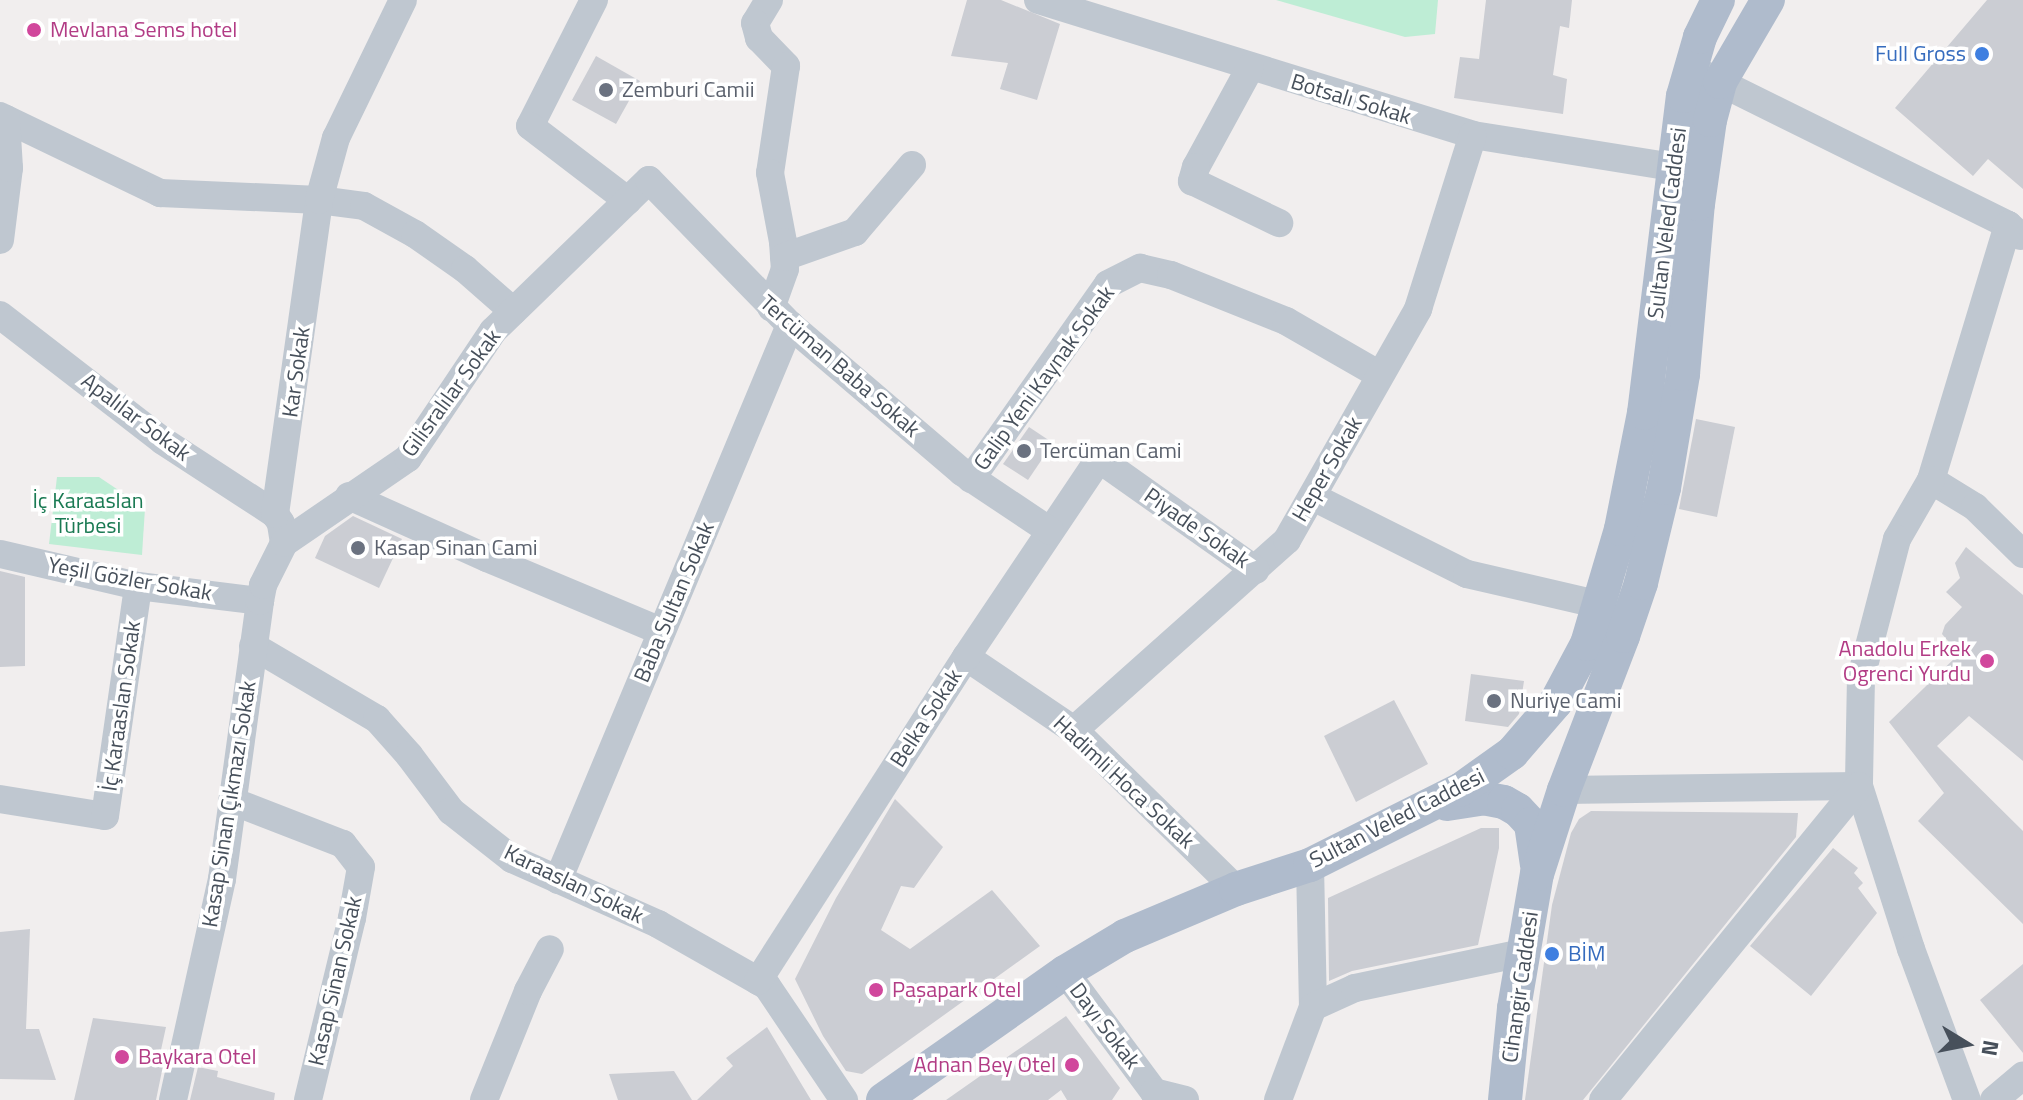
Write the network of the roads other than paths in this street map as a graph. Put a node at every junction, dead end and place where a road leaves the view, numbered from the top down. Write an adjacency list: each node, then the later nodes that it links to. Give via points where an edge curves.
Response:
1 (403, 0): 14 (street, Kar Sokak, via 336,138)
2 (594, 0): 15 (street, via 530,126)
3 (1038, 0): 7 (street, Botsalı Sokak)
4 (1718, 0): 8 (main road, Sultan Veled Caddesi)
5 (1768, 0): 8 (main road, Sultan Veled Caddesi)
6 (756, 6): 19 (street, via 759,38 786,66 770,173)
7 (1250, 68): 10 (street, Botsalı Sokak); 16 (street, via 1192,181)
8 (1705, 75): 12 (main road, Sultan Veled Caddesi); 17 (street); 43 (main road, Sultan Veled Caddesi, via 1703,159 1683,374 1661,502 1623,636)
9 (3, 117): 14 (street, via 160,193); 18 (street, via 9,168)
10 (1473, 135): 12 (street, Botsalı Sokak); 23 (street, Heper Sokak, via 1418,309)
11 (912, 165): 19 (street, via 855,232)
12 (1673, 167): 37 (main road, Sultan Veled Caddesi, via 1637,455)
13 (649, 180): 15 (street, Gilisralılar Sokak); 22 (street, Tercüman Baba Sokak)
14 (319, 200): 20 (street, via 364,206 415,234); 29 (street, Kar Sokak)
15 (628, 201): 20 (street, Gilisralılar Sokak)
16 (1279, 223)
17 (2015, 232): 26 (street)
18 (0, 240)
19 (784, 257): 22 (street, Baba Sultan Sokak)
20 (513, 311): 27 (street, Gilisralılar Sokak, via 493,331 408,458)
21 (0, 315): 29 (street, Apalılar Sokak, via 163,441)
22 (780, 317): 25 (street, Tercüman Baba Sokak); 38 (street, Baba Sultan Sokak)
23 (1380, 375): 25 (street, Galip Yeni Kaynak Sokak, via 1286,321 1140,268 1108,284); 28 (street, Heper Sokak)
24 (1099, 459): 30 (street, Belka Sokak); 34 (street, Piyade Sokak)
25 (971, 479): 30 (street, Tercüman Baba Sokak)
26 (1931, 480): 33 (street, via 1975,507); 42 (street, via 1897,539 1861,677)
27 (349, 496): 31 (street, Gilisralılar Sokak); 38 (street)
28 (1313, 497): 34 (street, Heper Sokak, via 1287,540); 37 (street, via 1467,574)
29 (275, 514): 31 (street, Kar Sokak)
30 (1050, 531): 40 (street, Belka Sokak)
31 (284, 543): 36 (street, Gilisralılar Sokak)
32 (0, 554): 35 (street, Yeşil Gözler Sokak)
33 (2023, 554)
34 (1256, 570): 41 (street, Heper Sokak)
35 (138, 586): 36 (street, Yeşil Gözler Sokak); 44 (street, İç Karaaslan Sokak, via 105,816)
36 (260, 601): 39 (street, Kasap Sinan Çıkmazı Sokak)
37 (1601, 605): 46 (main road, Sultan Veled Caddesi, via 1571,677 1538,727 1486,774)
38 (661, 631): 49 (street, Baba Sultan Sokak)
39 (253, 646): 45 (street, Kasap Sinan Çıkmazı Sokak); 49 (street, Karaaslan Sokak, via 377,719 451,811 512,859)
40 (966, 657): 41 (street, Hadimli Hoca Sokak); 54 (street, Belka Sokak)
41 (1074, 730): 50 (street, Hadimli Hoca Sokak)
42 (1859, 786): 43 (street); 66 (street); 67 (street)
43 (1564, 790): 48 (main road, Sultan Veled Caddesi)
44 (0, 799)
45 (232, 801): 58 (street, Kasap Sinan Çıkmazı Sokak, via 222,879); 59 (street, Kasap Sinan Sokak, via 343,844 361,867)
46 (1418, 812): 47 (main road, Sultan Veled Caddesi); 48 (main road, via 1483,798 1504,802 1531,824)
47 (1310, 865): 50 (main road, Sultan Veled Caddesi); 55 (street)
48 (1537, 874): 52 (main road, Cihangir Caddesi)
49 (558, 880): 54 (street, Karaaslan Sokak, via 658,924)
50 (1236, 889): 53 (main road, Sultan Veled Caddesi, via 1125,936)
51 (550, 949): 60 (street)
52 (1522, 953): 55 (street, via 1355,988); 65 (main road, Cihangir Caddesi)
53 (1065, 972): 57 (main road, Sultan Veled Caddesi); 63 (street, Dayı Sokak, via 1154,1092)
54 (758, 981): 61 (street, Karaaslan Sokak, via 767,986)
55 (1313, 1007): 64 (street)
56 (2023, 1076): 68 (street)
57 (912, 1088): 62 (main road, Sultan Veled Caddesi)
58 (173, 1100)
59 (308, 1100)
60 (484, 1100)
61 (844, 1100)
62 (883, 1100)
63 (1185, 1100)
64 (1278, 1100)
65 (1505, 1100)
66 (1603, 1100)
67 (1967, 1100)
68 (1994, 1100)

